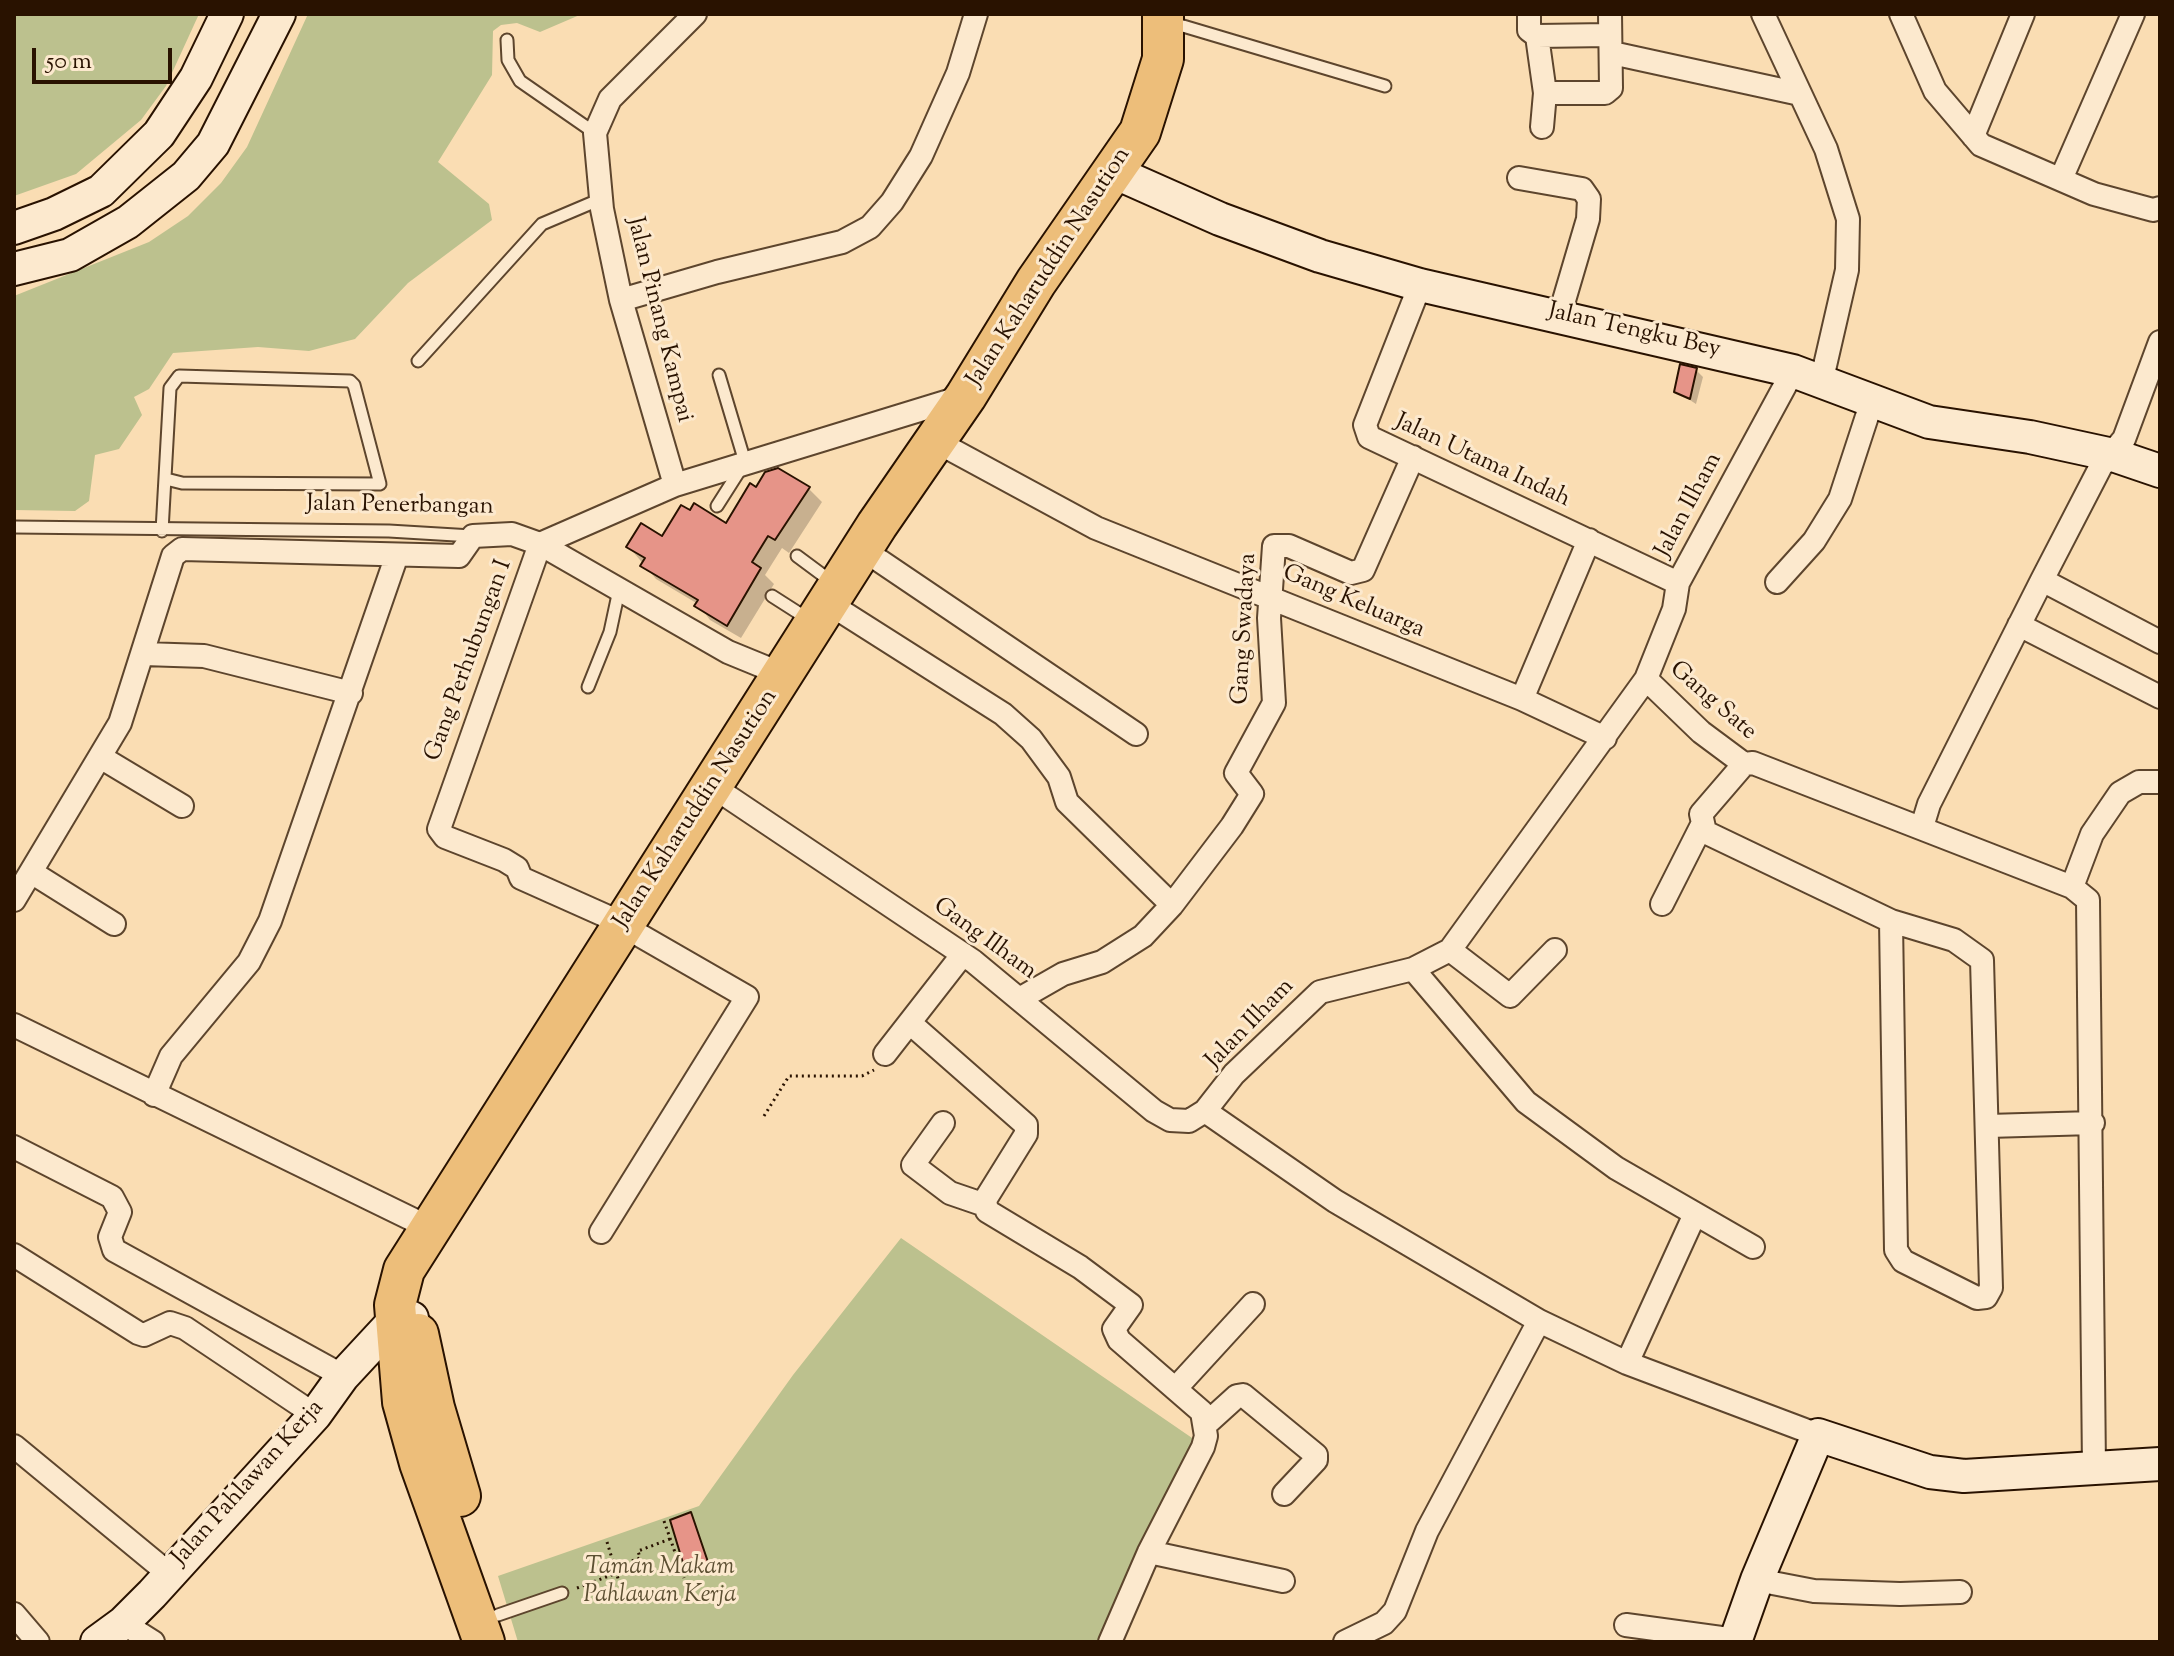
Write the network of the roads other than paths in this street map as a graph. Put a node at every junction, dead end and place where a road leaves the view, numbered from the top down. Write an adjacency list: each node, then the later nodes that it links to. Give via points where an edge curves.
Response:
1 (227, 14): 25 (street, via 196,78 159,134 101,191)
2 (279, 14): 26 (street, via 213,144 186,176 128,222 70,255)
3 (695, 14): 18 (street, via 610,99)
4 (976, 14): 28 (street, via 958,73 921,156 870,227 842,242)
5 (1529, 14): 12 (street, via 1529,30)
6 (1763, 14): 16 (street, Jalan Ilham)
7 (2023, 14): 19 (street)
8 (2133, 14): 22 (street)
9 (1176, 18): 14 (lane); 20 (highway, Jalan Kaharuddin Nasution, via 1178,82 1163,131 1155,151)
10 (1909, 21): 19 (street, via 1935,91)
11 (1610, 34): 12 (street); 15 (street, via 1612,84 1605,93); 16 (street)
12 (1537, 36): 15 (street)
13 (507, 40): 18 (lane, via 508,60 520,81)
14 (1385, 86)
15 (1545, 93): 17 (street)
16 (1800, 94): 33 (street, Jalan Ilham, via 1835,169 1850,238 1847,270)
17 (1542, 127)
18 (595, 133): 23 (street, Jalan Pinang Kampai)
19 (1973, 136): 22 (street, via 1994,154)
20 (1123, 177): 27 (street, Jalan Tengku Bey, via 1320,256); 34 (highway, Jalan Kaharuddin Nasution)
21 (1519, 178): 29 (street, via 1582,189 1589,199)
22 (2061, 179): 24 (street, via 2094,194)
23 (601, 199): 28 (street, Jalan Pinang Kampai); 31 (lane, via 542,224)
24 (2160, 208)
25 (14, 228)
26 (14, 269)
27 (1420, 285): 29 (street, Jalan Tengku Bey); 38 (street, Jalan Utama Indah, via 1365,425 1369,437)
28 (621, 300): 42 (street, Jalan Pinang Kampai)
29 (1560, 314): 33 (street, Jalan Tengku Bey)
30 (2160, 342): 37 (street, via 2124,439)
31 (418, 361)
32 (719, 375): 39 (lane)
33 (1807, 377): 35 (street, Jalan Tengku Bey); 54 (street, Jalan Ilham)
34 (973, 400): 36 (highway, Jalan Kaharuddin Nasution); 39 (street); 58 (highway, Jalan Kaharuddin Nasution)
35 (1872, 401): 37 (street, Jalan Tengku Bey, via 1929,422); 53 (street, via 1840,499 1814,541)
36 (952, 450): 51 (highway, Jalan Kaharuddin Nasution); 57 (street, Gang Keluarga, via 1096,528)
37 (2113, 455): 40 (street, Jalan Tengku Bey); 52 (street, via 2101,466)
38 (1413, 457): 47 (street, Jalan Utama Indah); 57 (street, Gang Swadaya, via 1363,570 1345,571 1275,544)
39 (745, 462): 42 (street); 43 (lane)
40 (2160, 471)
41 (166, 479): 41 (lane, via 182,483 380,484 354,385 322,378 175,378 170,388); 45 (lane)
42 (675, 485): 48 (street)
43 (717, 506)
44 (14, 527): 45 (lane, Jalan Penerbangan)
45 (162, 531): 46 (lane, Jalan Penerbangan)
46 (473, 536): 48 (street, Jalan Penerbangan, via 512,534); 49 (street, via 459,556)
47 (1589, 540): 54 (street, Jalan Utama Indah); 67 (street)
48 (540, 544): 55 (street, Jalan Penerbangan); 84 (street, Gang Perhubungan I, via 448,796 441,834 504,860 521,878)
49 (397, 555): 61 (street, via 177,551); 65 (street)
50 (797, 556): 58 (lane)
51 (880, 561): 58 (highway, Jalan Kaharuddin Nasution); 68 (street)
52 (2042, 580): 59 (street); 60 (street)
53 (1777, 582)
54 (1678, 583): 63 (street, Jalan Ilham, via 1674,609)
55 (619, 590): 62 (street, Jalan Penerbangan, via 728,652); 64 (lane, via 610,632)
56 (772, 596): 58 (lane)
57 (1270, 596): 67 (street, Gang Keluarga); 81 (street, Gang Swadaya, via 1274,703 1236,773 1252,794)
58 (833, 608): 62 (highway, Jalan Kaharuddin Nasution); 81 (street, via 1003,714 1031,739 1059,777 1067,802)
59 (2019, 625): 66 (street); 76 (street)
60 (2160, 642)
61 (144, 654): 65 (street, via 204,656); 70 (street)
62 (791, 678): 73 (highway, Jalan Kaharuddin Nasution); 84 (highway, Jalan Kaharuddin Nasution)
63 (1646, 679): 69 (street, Jalan Ilham); 71 (street, Gang Sate, via 1701,732)
64 (588, 687)
65 (351, 693): 93 (street, via 270,921 249,962 171,1056)
66 (2160, 697)
67 (1522, 699): 69 (street, Gang Keluarga)
68 (1136, 734)
69 (1605, 738): 85 (street, Jalan Ilham)
70 (102, 758): 74 (street); 77 (street)
71 (1744, 764): 75 (street, via 1701,814); 76 (street, via 1768,768)
72 (2160, 782): 78 (street, via 2139,782 2120,793 2092,834)
73 (724, 794): 84 (highway, Jalan Kaharuddin Nasution); 87 (street, Gang Ilham)
74 (182, 806)
75 (1701, 827): 80 (street); 82 (street)
76 (1922, 827): 78 (street)
77 (31, 872): 79 (street); 83 (street)
78 (2072, 887): 96 (street, via 2088,900)
79 (14, 900)
80 (1662, 904)
81 (1172, 905): 89 (street, Gang Swadaya, via 1143,936 1102,962 1063,974)
82 (1891, 921): 97 (street, via 1954,940 1982,960); 97 (street, via 1896,1250 1903,1261 1977,1298 1986,1297 1991,1288)
83 (114, 924)
84 (632, 930): 101 (highway, Jalan Kaharuddin Nasution); 102 (street, via 747,997); 106 (highway, Jalan Kaharuddin Nasution)
85 (1450, 950): 86 (street, via 1510,996); 88 (street, Jalan Ilham)
86 (1555, 950)
87 (963, 954): 89 (street, Gang Ilham); 90 (street)
88 (1413, 969): 94 (street, Jalan Ilham, via 1320,992 1234,1074); 100 (street, via 1526,1102 1616,1168)
89 (1021, 998): 94 (street, Gang Ilham, via 1154,1111 1179,1123)
90 (910, 1023): 92 (street); 99 (street, via 1026,1125 1026,1134)
91 (14, 1025): 93 (street)
92 (885, 1054)
93 (154, 1095): 101 (street)
94 (1205, 1111): 107 (street, via 1335,1201)
95 (943, 1123): 99 (street, via 913,1165 950,1193)
96 (2093, 1123): 97 (street); 116 (street)
97 (1988, 1126)
98 (14, 1147): 109 (street, via 112,1197 120,1212 110,1237 114,1250)
99 (985, 1205): 110 (street, via 1131,1305 1114,1329 1119,1340)
100 (1695, 1214): 103 (street); 108 (street)
101 (430, 1228): 106 (highway, Jalan Kaharuddin Nasution, via 397,1291)
102 (601, 1232)
103 (1753, 1247)
104 (14, 1255): 111 (street, via 138,1333 170,1323 185,1328)
105 (1253, 1304): 110 (street)
106 (407, 1318): 109 (street, Jalan Pahlawan Kerja); 127 (highway, Jalan Kaharuddin Nasution, via 419,1336)
107 (1539, 1321): 108 (street); 133 (street, via 1427,1531 1395,1611 1384,1623)
108 (1627, 1363): 113 (street)
109 (343, 1376): 111 (street, Jalan Pahlawan Kerja)
110 (1176, 1388): 112 (street, via 1202,1412)
111 (315, 1415): 119 (street, Jalan Pahlawan Kerja)
112 (1205, 1425): 117 (street, via 1243,1395 1316,1455); 118 (street, via 1203,1447)
113 (1818, 1435): 116 (street, via 1930,1472 2010,1475); 120 (street)
114 (14, 1446): 119 (street)
115 (2160, 1464): 116 (street)
116 (2094, 1467)
117 (1284, 1494)
118 (1149, 1552): 121 (street); 132 (street)
119 (168, 1573): 125 (street, Jalan Pahlawan Kerja)
120 (1757, 1580): 122 (street, via 1814,1591); 128 (street)
121 (1283, 1581)
122 (1960, 1592)
123 (562, 1593): 127 (lane)
124 (14, 1614): 129 (street)
125 (123, 1623): 130 (street, Jalan Pahlawan Kerja); 131 (street)
126 (1626, 1625): 128 (street)
127 (496, 1633)
128 (1736, 1641)
129 (38, 1642)
130 (97, 1642)
131 (153, 1642)
132 (1110, 1642)
133 (1345, 1642)

